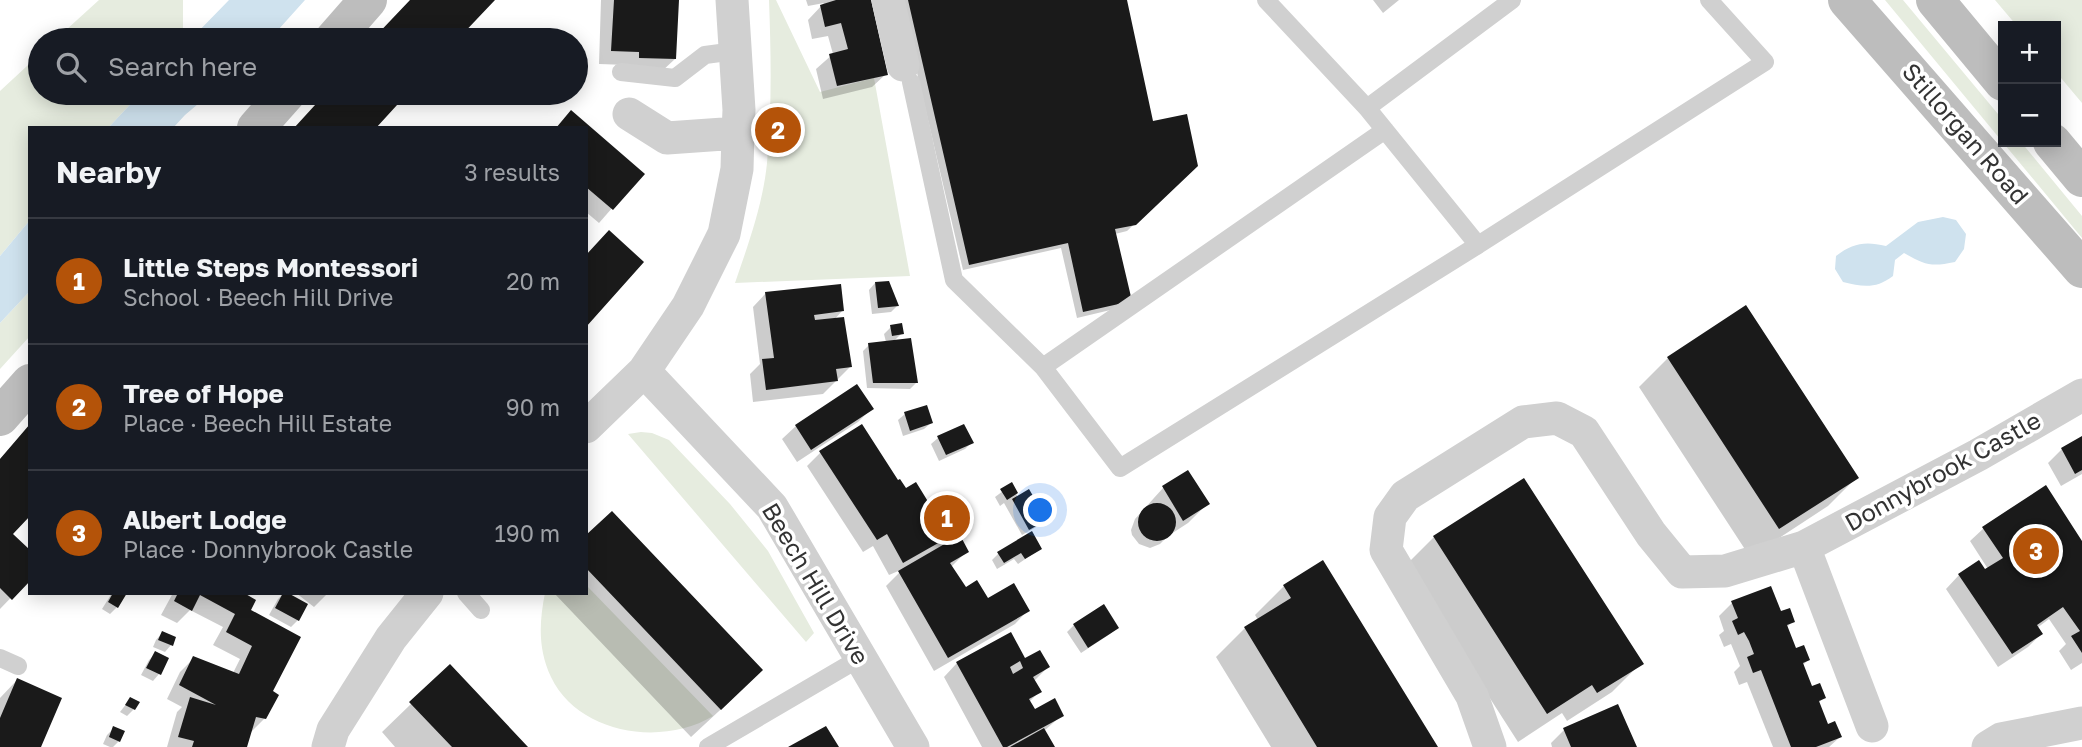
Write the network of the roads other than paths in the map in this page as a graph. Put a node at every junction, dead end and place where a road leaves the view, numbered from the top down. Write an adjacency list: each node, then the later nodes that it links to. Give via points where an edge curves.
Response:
1 (368, 0): 9 (main road)
2 (733, 0): 10 (street)
3 (888, 0): 12 (street)
4 (1266, 0): 15 (lane)
5 (1512, 0): 15 (lane)
6 (1709, 0): 22 (lane, via 1765,62)
7 (1847, 0): 23 (main road, Stillorgan Road)
8 (1934, 0): 13 (main road)
9 (344, 28)
10 (735, 51): 11 (lane, via 705,55 675,78); 19 (street)
11 (621, 72)
12 (907, 73): 24 (lane, via 954,281)
13 (1998, 76)
14 (276, 105): 17 (main road)
15 (1367, 108): 18 (lane)
16 (629, 114): 19 (street, via 667,138)
17 (258, 126)
18 (1385, 130): 22 (lane); 24 (lane)
19 (738, 133): 25 (street, via 737,169 724,234 688,306)
20 (2056, 147): 21 (main road)
21 (2082, 178)
22 (1478, 246): 24 (lane, via 1120,468)
23 (2082, 270)
24 (1043, 367)
25 (645, 371): 29 (street); 35 (street, Beech Hill Drive, via 772,507)
26 (28, 385): 28 (main road)
27 (2082, 395): 30 (street, Donnybrook Castle, via 1978,456)
28 (0, 416)
29 (588, 424)
30 (1804, 547): 38 (street); 42 (street, Donnybrook Castle, via 1725,571 1682,572 1651,534 1584,432 1557,418 1523,422 1405,496 1390,517 1386,550 1472,696)
31 (424, 595): 39 (street, via 390,638 333,730)
32 (468, 595): 33 (lane)
33 (481, 610)
34 (0, 658): 36 (lane)
35 (860, 658): 40 (lane); 41 (street, Beech Hill Drive)
36 (18, 666)
37 (2082, 723): 43 (street, via 2001,739)
38 (1872, 726)
39 (328, 747)
40 (708, 747)
41 (913, 747)
42 (1490, 747)
43 (1988, 747)

